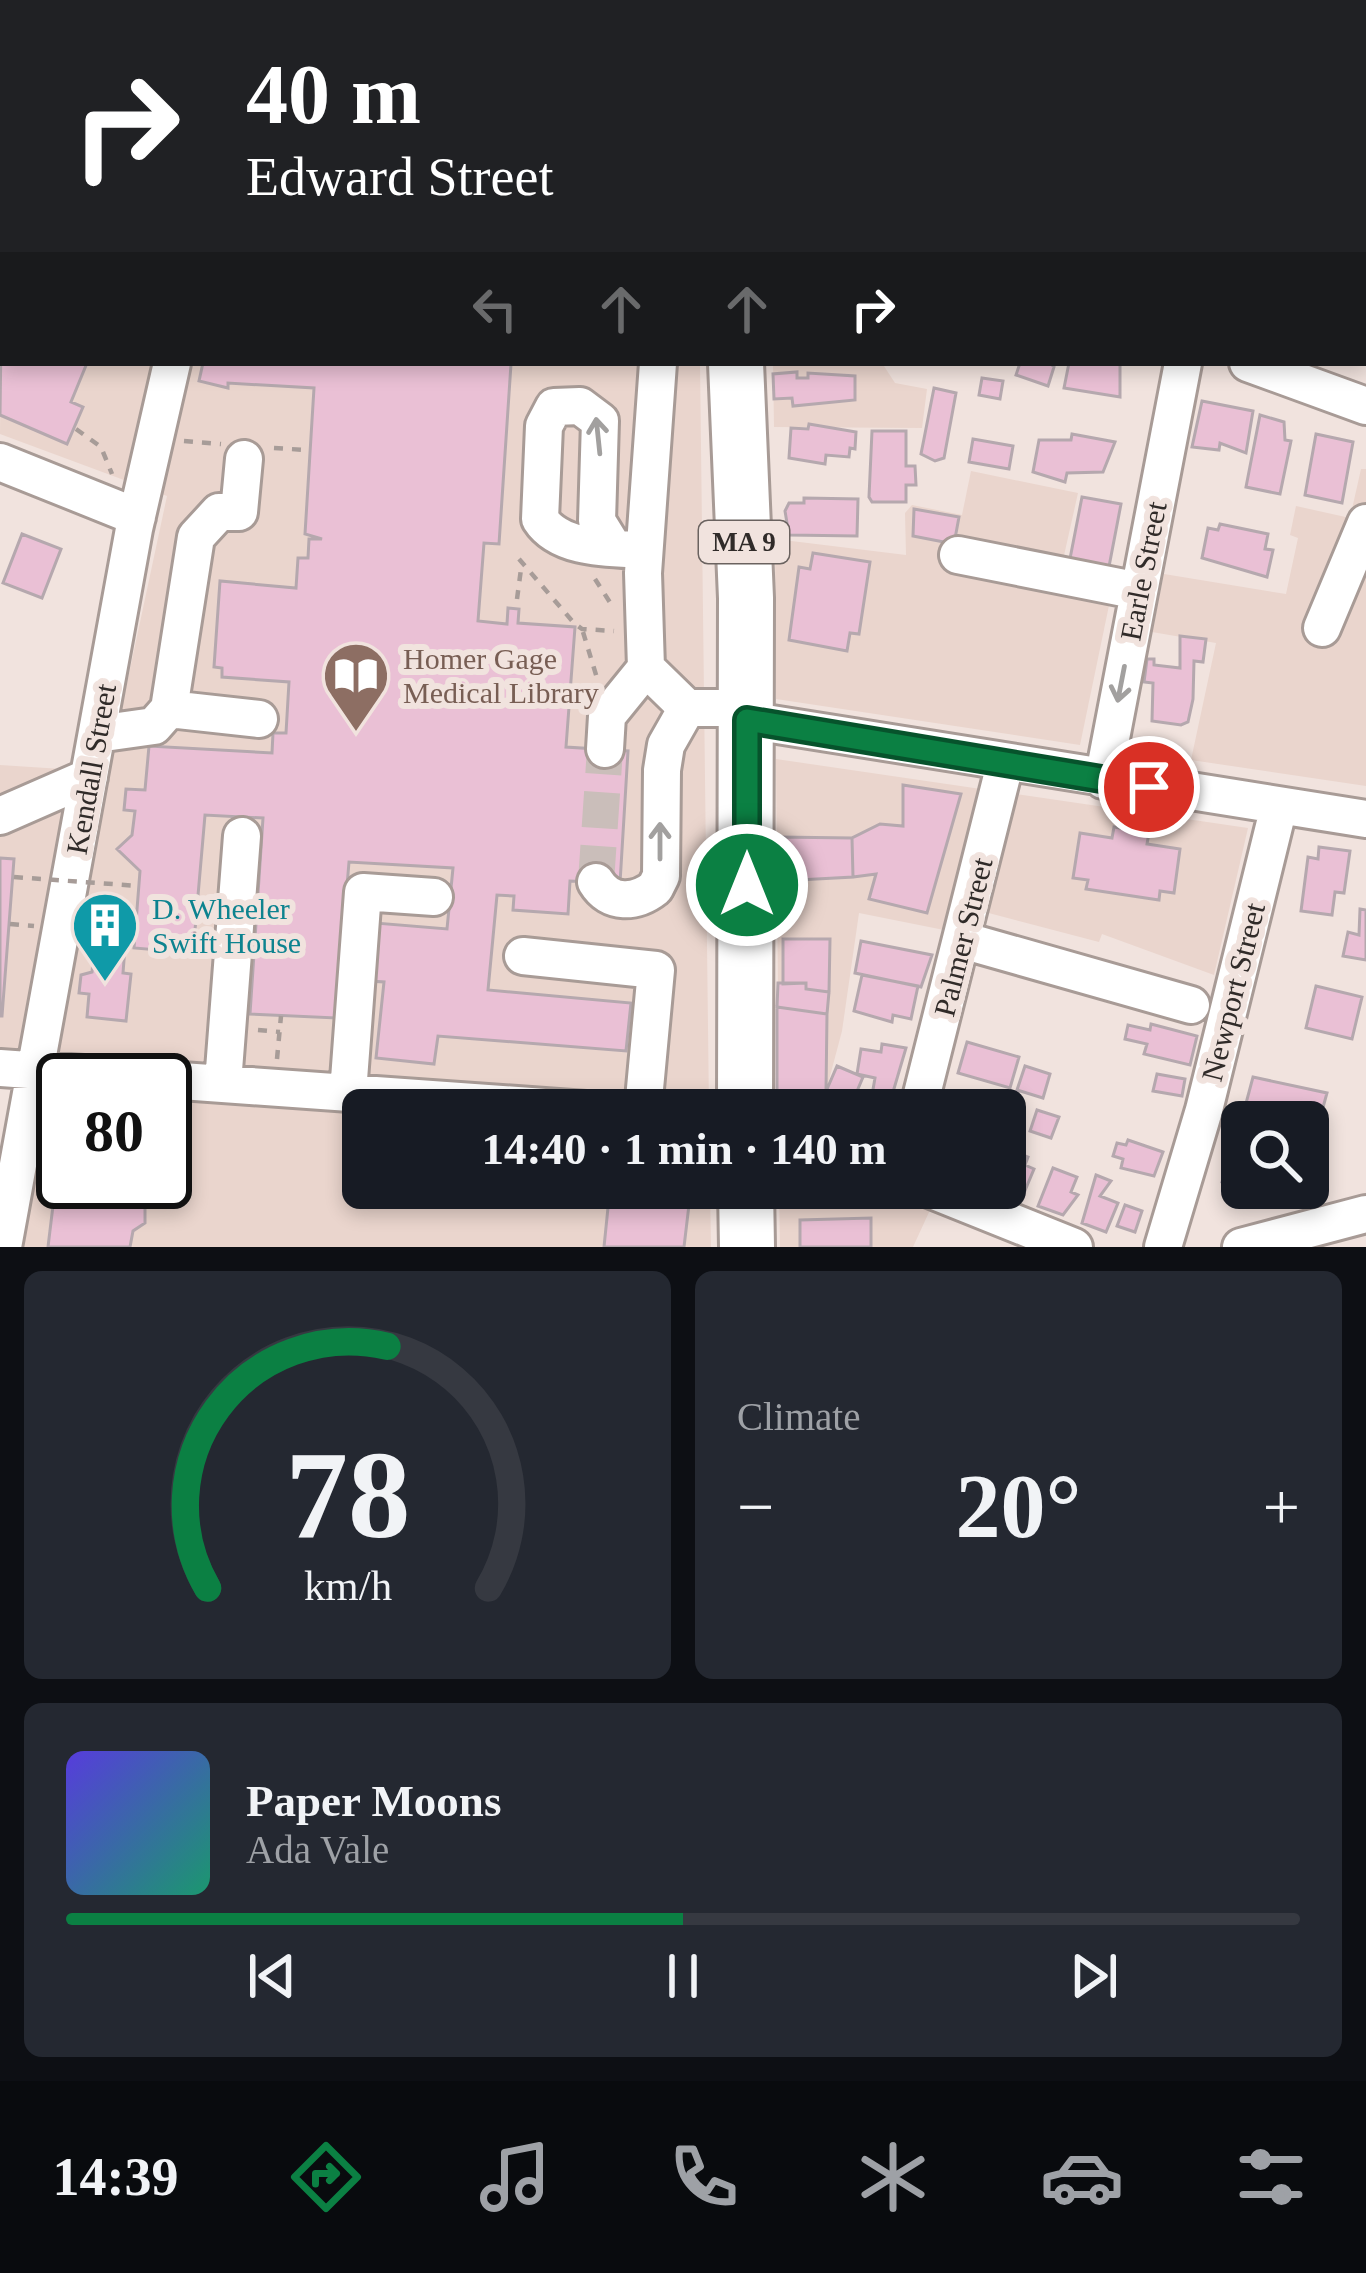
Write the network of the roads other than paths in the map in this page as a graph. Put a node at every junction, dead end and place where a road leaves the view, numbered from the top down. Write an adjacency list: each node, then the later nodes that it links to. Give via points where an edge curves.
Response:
1 (171, 366): 10 (street, Kendall Street)
2 (657, 366): 15 (street, one-way to 2, via 614,553)
3 (736, 366): 18 (highway, MA 9)
4 (1182, 366): 13 (street, Earle Street)
5 (1266, 366): 6 (street)
6 (1303, 372): 7 (street)
7 (1366, 406)
8 (244, 459): 17 (street, via 239,512 219,512 196,537)
9 (0, 462): 10 (street)
10 (137, 518): 20 (street, Kendall Street)
11 (1366, 524): 14 (street)
12 (958, 555): 13 (street)
13 (1139, 590): 24 (street, Earle Street, one-way to 24)
14 (1322, 628)
15 (646, 668): 16 (street); 21 (street, via 607,716)
16 (687, 708): 18 (street); 29 (street, one-way to 16, via 628,900 655,888 666,745)
17 (169, 710): 19 (street); 20 (street, via 154,726)
18 (747, 714): 22 (street); 38 (highway, MA 9)
19 (259, 718)
20 (97, 734): 23 (street, Kendall Street)
21 (604, 749)
22 (1005, 764): 24 (street); 31 (street, Palmer Street)
23 (89, 777): 26 (street); 34 (street, Kendall Street)
24 (1103, 779): 25 (street)
25 (1279, 806): 27 (street); 47 (street, Newport Street)
26 (0, 816)
27 (1366, 819)
28 (242, 836): 35 (street)
29 (596, 882)
30 (434, 897): 36 (street, via 363,892)
31 (962, 940): 33 (street); 39 (street, Palmer Street)
32 (523, 956): 37 (street, via 656,970)
33 (1191, 1005)
34 (17, 1069): 35 (street); 44 (street, Kendall Street)
35 (223, 1083): 40 (street)
36 (348, 1089)
37 (645, 1089)
38 (746, 1089)
39 (923, 1089)
40 (342, 1093)
41 (746, 1209): 45 (highway)
42 (979, 1209): 46 (street)
43 (1366, 1214): 48 (street)
44 (3, 1247)
45 (747, 1247)
46 (1074, 1247)
47 (1163, 1247)
48 (1241, 1247)

